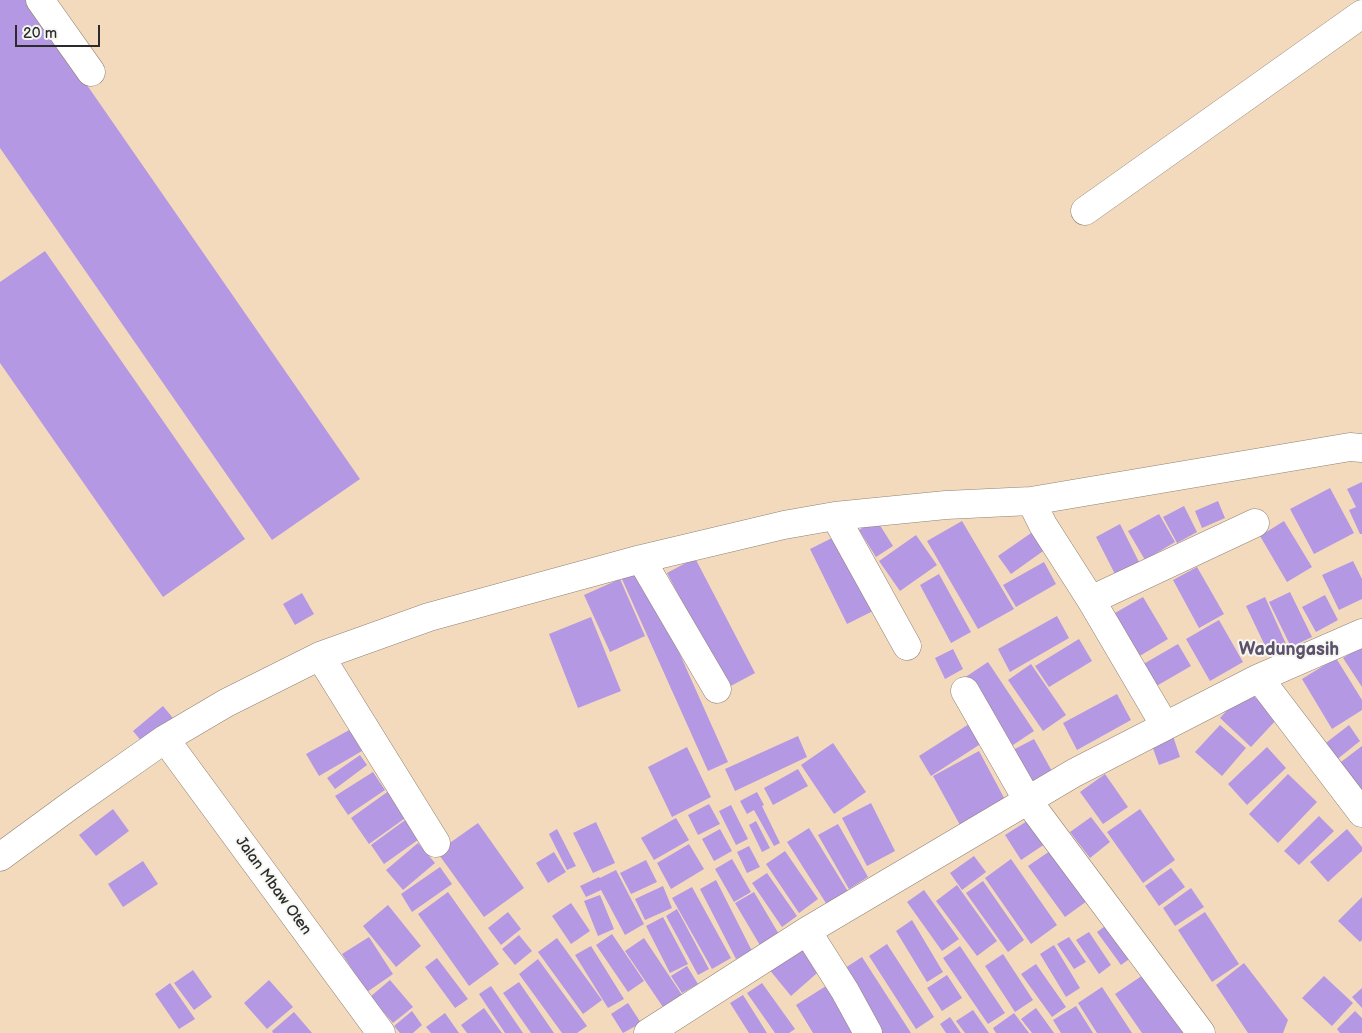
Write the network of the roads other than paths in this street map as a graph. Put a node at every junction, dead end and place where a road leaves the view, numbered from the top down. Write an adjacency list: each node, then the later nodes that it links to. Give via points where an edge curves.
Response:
1 (40, 0): 3 (street)
2 (1362, 14): 4 (street)
3 (91, 72)
4 (1085, 211)
5 (1362, 448): 6 (street, via 1350,447)
6 (1037, 512): 8 (street, via 946,505); 10 (street)
7 (1255, 523): 10 (street)
8 (841, 525): 9 (street, via 784,525); 12 (street)
9 (646, 567): 13 (street, via 429,617); 15 (street)
10 (1091, 600): 17 (street)
11 (1362, 633): 14 (street)
12 (907, 646)
13 (320, 656): 18 (street, via 226,703); 21 (street)
14 (1259, 678): 17 (street); 20 (street)
15 (718, 689)
16 (965, 691): 19 (street)
17 (1165, 726): 19 (street)
18 (165, 739): 22 (street); 24 (street, Jalan Mbaw Oten)
19 (1028, 801): 23 (street); 27 (street)
20 (1362, 813)
21 (436, 843)
22 (0, 857)
23 (807, 931): 25 (street); 26 (street)
24 (381, 1033)
25 (648, 1033)
26 (868, 1033)
27 (1201, 1033)

